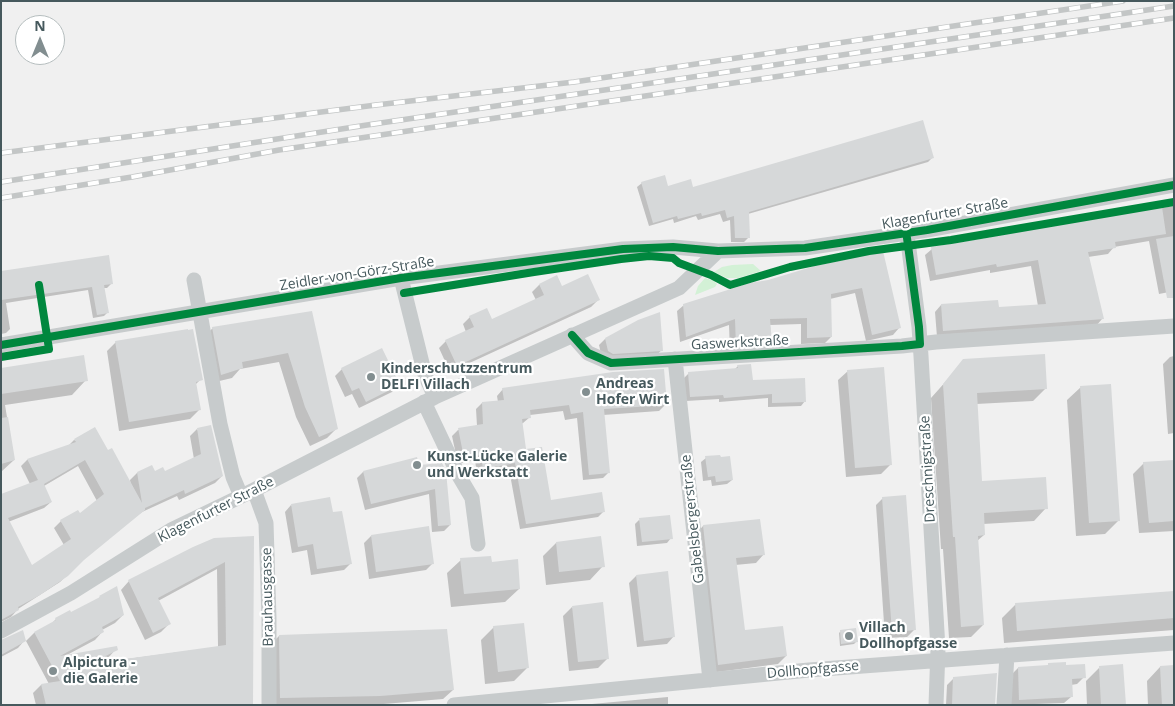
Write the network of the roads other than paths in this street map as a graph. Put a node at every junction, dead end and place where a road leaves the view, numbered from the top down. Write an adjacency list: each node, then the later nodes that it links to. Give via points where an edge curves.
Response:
1 (1174, 185): 2 (street, Klagenfurter Straße)
2 (907, 234): 3 (street, Klagenfurter Straße, via 805,248); 9 (street, Dreschnigstraße)
3 (718, 251): 4 (street, Zeidler-von-Görz-Straße, via 674,247 622,249); 8 (street, Klagenfurter Straße, via 679,288)
4 (401, 278): 6 (street, Zeidler-von-Görz-Straße); 12 (street)
5 (194, 280): 6 (street, Brauhausgasse)
6 (200, 312): 10 (street, Zeidler-von-Görz-Straße); 13 (street, Brauhausgasse, via 220,424 234,477)
7 (1174, 326): 9 (street, Gaswerkstraße)
8 (572, 335): 11 (street, Gaswerkstraße, via 588,353 611,364); 12 (street, Klagenfurter Straße)
9 (920, 344): 11 (street, Gaswerkstraße); 18 (street, Dreschnigstraße)
10 (1, 345)
11 (676, 359): 19 (street, Gabelsbergerstraße)
12 (430, 399): 13 (street, Klagenfurter Straße); 14 (street, via 459,476 472,498)
13 (248, 493): 15 (street, Klagenfurter Straße, via 171,530 71,594); 20 (street, Brauhausgasse, via 266,523)
14 (478, 544)
15 (1, 632)
16 (1174, 643): 17 (street, Dollhopfgasse)
17 (1006, 655): 18 (street, Dollhopfgasse); 23 (street)
18 (938, 661): 19 (street, Dollhopfgasse); 22 (street, Dreschnigstraße)
19 (710, 680): 21 (street, Dollhopfgasse)
20 (269, 705)
21 (454, 705)
22 (936, 705)
23 (1004, 705)

